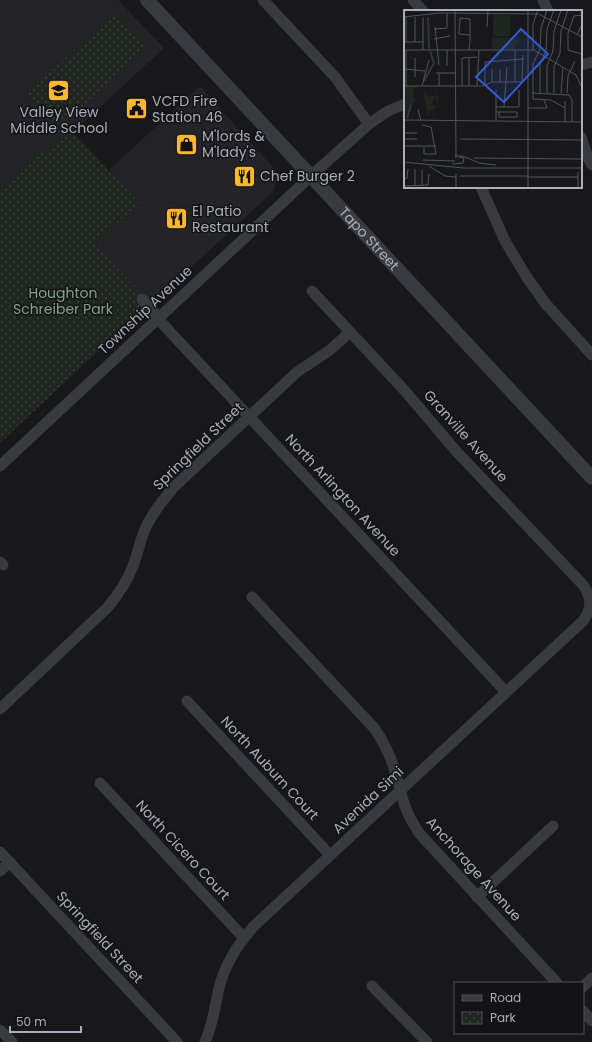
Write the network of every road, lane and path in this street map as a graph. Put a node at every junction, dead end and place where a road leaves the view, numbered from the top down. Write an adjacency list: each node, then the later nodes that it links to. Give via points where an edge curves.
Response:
1 (147, 0): 13 (street, Tapo Street)
2 (263, 0): 10 (street, via 335,77)
3 (413, 0): 5 (street)
4 (543, 0): 6 (street)
5 (422, 10)
6 (548, 10)
7 (592, 62): 8 (street)
8 (582, 65)
9 (404, 104): 10 (street, Township Avenue, via 388,111)
10 (369, 124): 13 (street, Township Avenue)
11 (582, 141): 12 (street)
12 (592, 165)
13 (311, 176): 17 (street, Township Avenue); 22 (street, Tapo Street)
14 (481, 188): 19 (street, via 505,241 526,276 545,303)
15 (312, 291): 18 (street, Granville Avenue)
16 (142, 299): 17 (street, North Arlington Avenue)
17 (159, 318): 20 (street, North Arlington Avenue); 21 (street, Township Avenue)
18 (350, 332): 20 (street, Springfield Street, via 330,350 298,372); 24 (street, Granville Avenue, via 456,451 584,586 590,595)
19 (592, 355)
20 (249, 417): 25 (street, North Arlington Avenue); 27 (street, Springfield Street, via 159,504 145,528 127,580 107,608)
21 (0, 466)
22 (592, 478)
23 (252, 597): 29 (street, Anchorage Avenue, via 375,729 391,757)
24 (591, 605): 25 (street, Avenida Simi, via 589,614 583,621)
25 (506, 692): 29 (street, Avenida Simi)
26 (187, 701): 32 (street, North Auburn Court)
27 (0, 709)
28 (100, 783): 36 (street, North Cicero Court)
29 (400, 791): 32 (street, Avenida Simi); 35 (street, Anchorage Avenue, via 407,812 419,833)
30 (553, 826): 35 (street)
31 (0, 852): 33 (street, Springfield Street)
32 (330, 856): 36 (street, Avenida Simi)
33 (10, 862): 34 (street); 45 (street, Springfield Street)
34 (0, 871)
35 (477, 896): 38 (street, Anchorage Avenue)
36 (244, 938): 46 (street, Avenida Simi, via 224,971)
37 (592, 978): 40 (street)
38 (556, 982)
39 (372, 986): 47 (street)
40 (584, 986)
41 (584, 1012): 42 (street)
42 (592, 1021)
43 (0, 1030): 44 (street)
44 (12, 1042)
45 (177, 1042)
46 (205, 1042)
47 (427, 1042)

